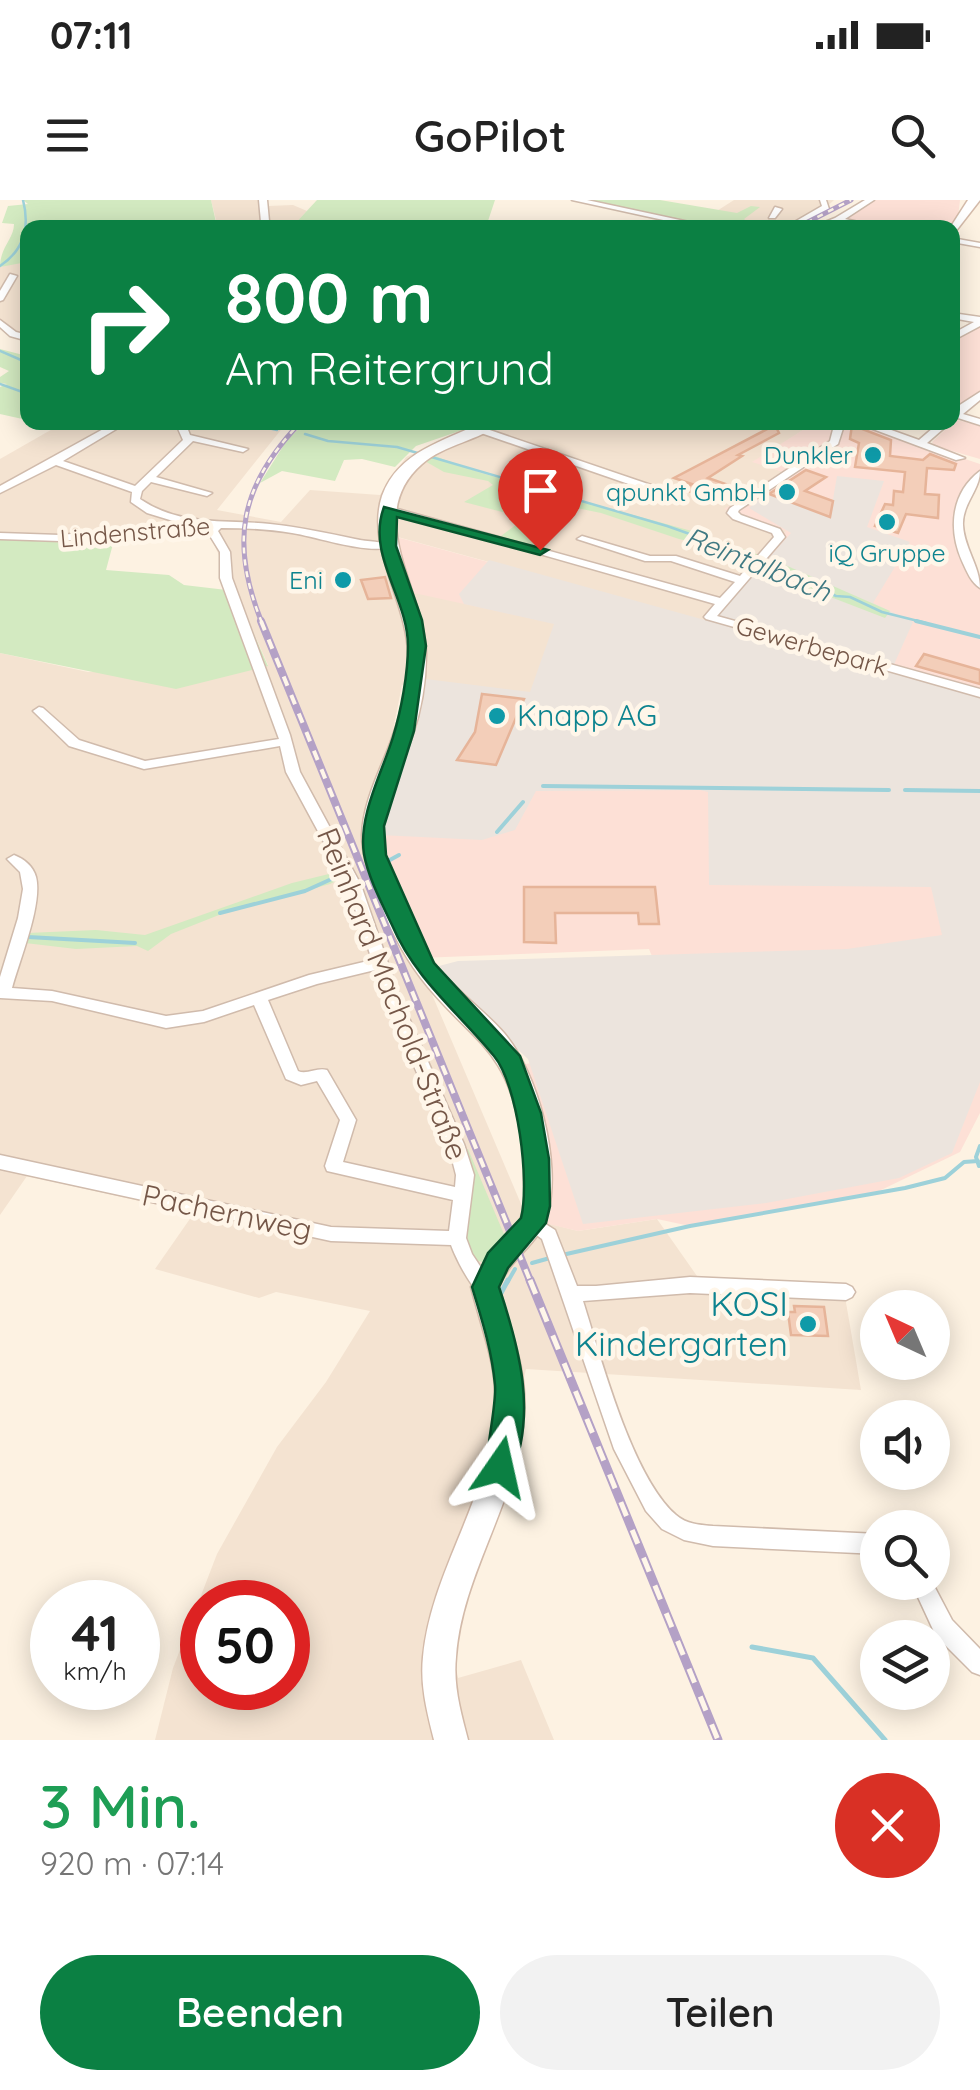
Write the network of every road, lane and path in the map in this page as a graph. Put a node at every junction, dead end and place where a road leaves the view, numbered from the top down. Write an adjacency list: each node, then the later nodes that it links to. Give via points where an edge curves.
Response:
1 (576, 200): 6 (street)
2 (810, 200): 5 (street)
3 (870, 200): 8 (street)
4 (974, 200): 9 (main road)
5 (826, 201): 7 (street)
6 (675, 220)
7 (805, 220)
8 (838, 220)
9 (960, 223)
10 (13, 276): 11 (street)
11 (0, 298)
12 (980, 395): 13 (street)
13 (960, 411)
14 (110, 430): 25 (street)
15 (184, 430): 21 (street)
16 (479, 430): 32 (main road, via 424,455 398,478)
17 (498, 430): 28 (street)
18 (838, 430): 38 (street, Gewerbepark, via 834,442 732,513 780,534)
19 (881, 430): 22 (street)
20 (937, 430): 22 (street)
21 (187, 437): 23 (street); 27 (street)
22 (920, 444): 24 (street)
23 (243, 450)
24 (960, 458)
25 (54, 461): 29 (street); 30 (street)
26 (980, 474): 39 (street, via 960,507 957,539)
27 (150, 479): 30 (street); 31 (street)
28 (647, 487)
29 (0, 490)
30 (137, 490): 33 (street, via 143,506)
31 (207, 494)
32 (390, 510): 37 (main road); 40 (street)
33 (196, 524): 34 (street, Lindenstraße); 35 (street, Lindenstraße, via 96,537)
34 (217, 526): 37 (street, Lindenstraße); 43 (street, Reinhard Machold-Straße, via 212,531 226,552 226,578)
35 (0, 536)
36 (582, 539): 38 (street)
37 (388, 546): 50 (main road, via 417,646 404,731 372,844 418,958 497,1040 518,1074 536,1159)
38 (740, 580): 40 (street, Gewerbepark)
39 (980, 585)
40 (721, 602): 41 (street, Gewerbepark, via 710,617)
41 (980, 693)
42 (38, 712): 43 (street, via 74,744 144,766)
43 (284, 742): 45 (street, Reinhard Machold-Straße, via 293,772 354,884)
44 (14, 859): 46 (street, via 29,876 27,897)
45 (381, 963): 47 (street); 49 (street, Reinhard Machold-Straße, via 461,1160)
46 (1, 993): 47 (street, via 52,996 166,1022)
47 (259, 998): 49 (street, Reinhard Machold-Straße, via 292,1076 321,1074 348,1120 333,1166)
48 (0, 1162): 51 (street, Pachernweg, via 331,1234)
49 (462, 1195): 51 (street, Reinhard Machold-Straße)
50 (533, 1223): 52 (main road, via 498,1260); 53 (street, via 548,1236)
51 (457, 1238): 52 (street)
52 (485, 1287): 58 (main road, via 504,1342 510,1408 500,1467 446,1620 437,1673)
53 (570, 1292): 54 (street, via 690,1284); 55 (street, via 642,1483 671,1524 691,1534)
54 (846, 1292)
55 (860, 1543)
56 (931, 1600): 57 (street, via 944,1628)
57 (980, 1664)
58 (452, 1740)

